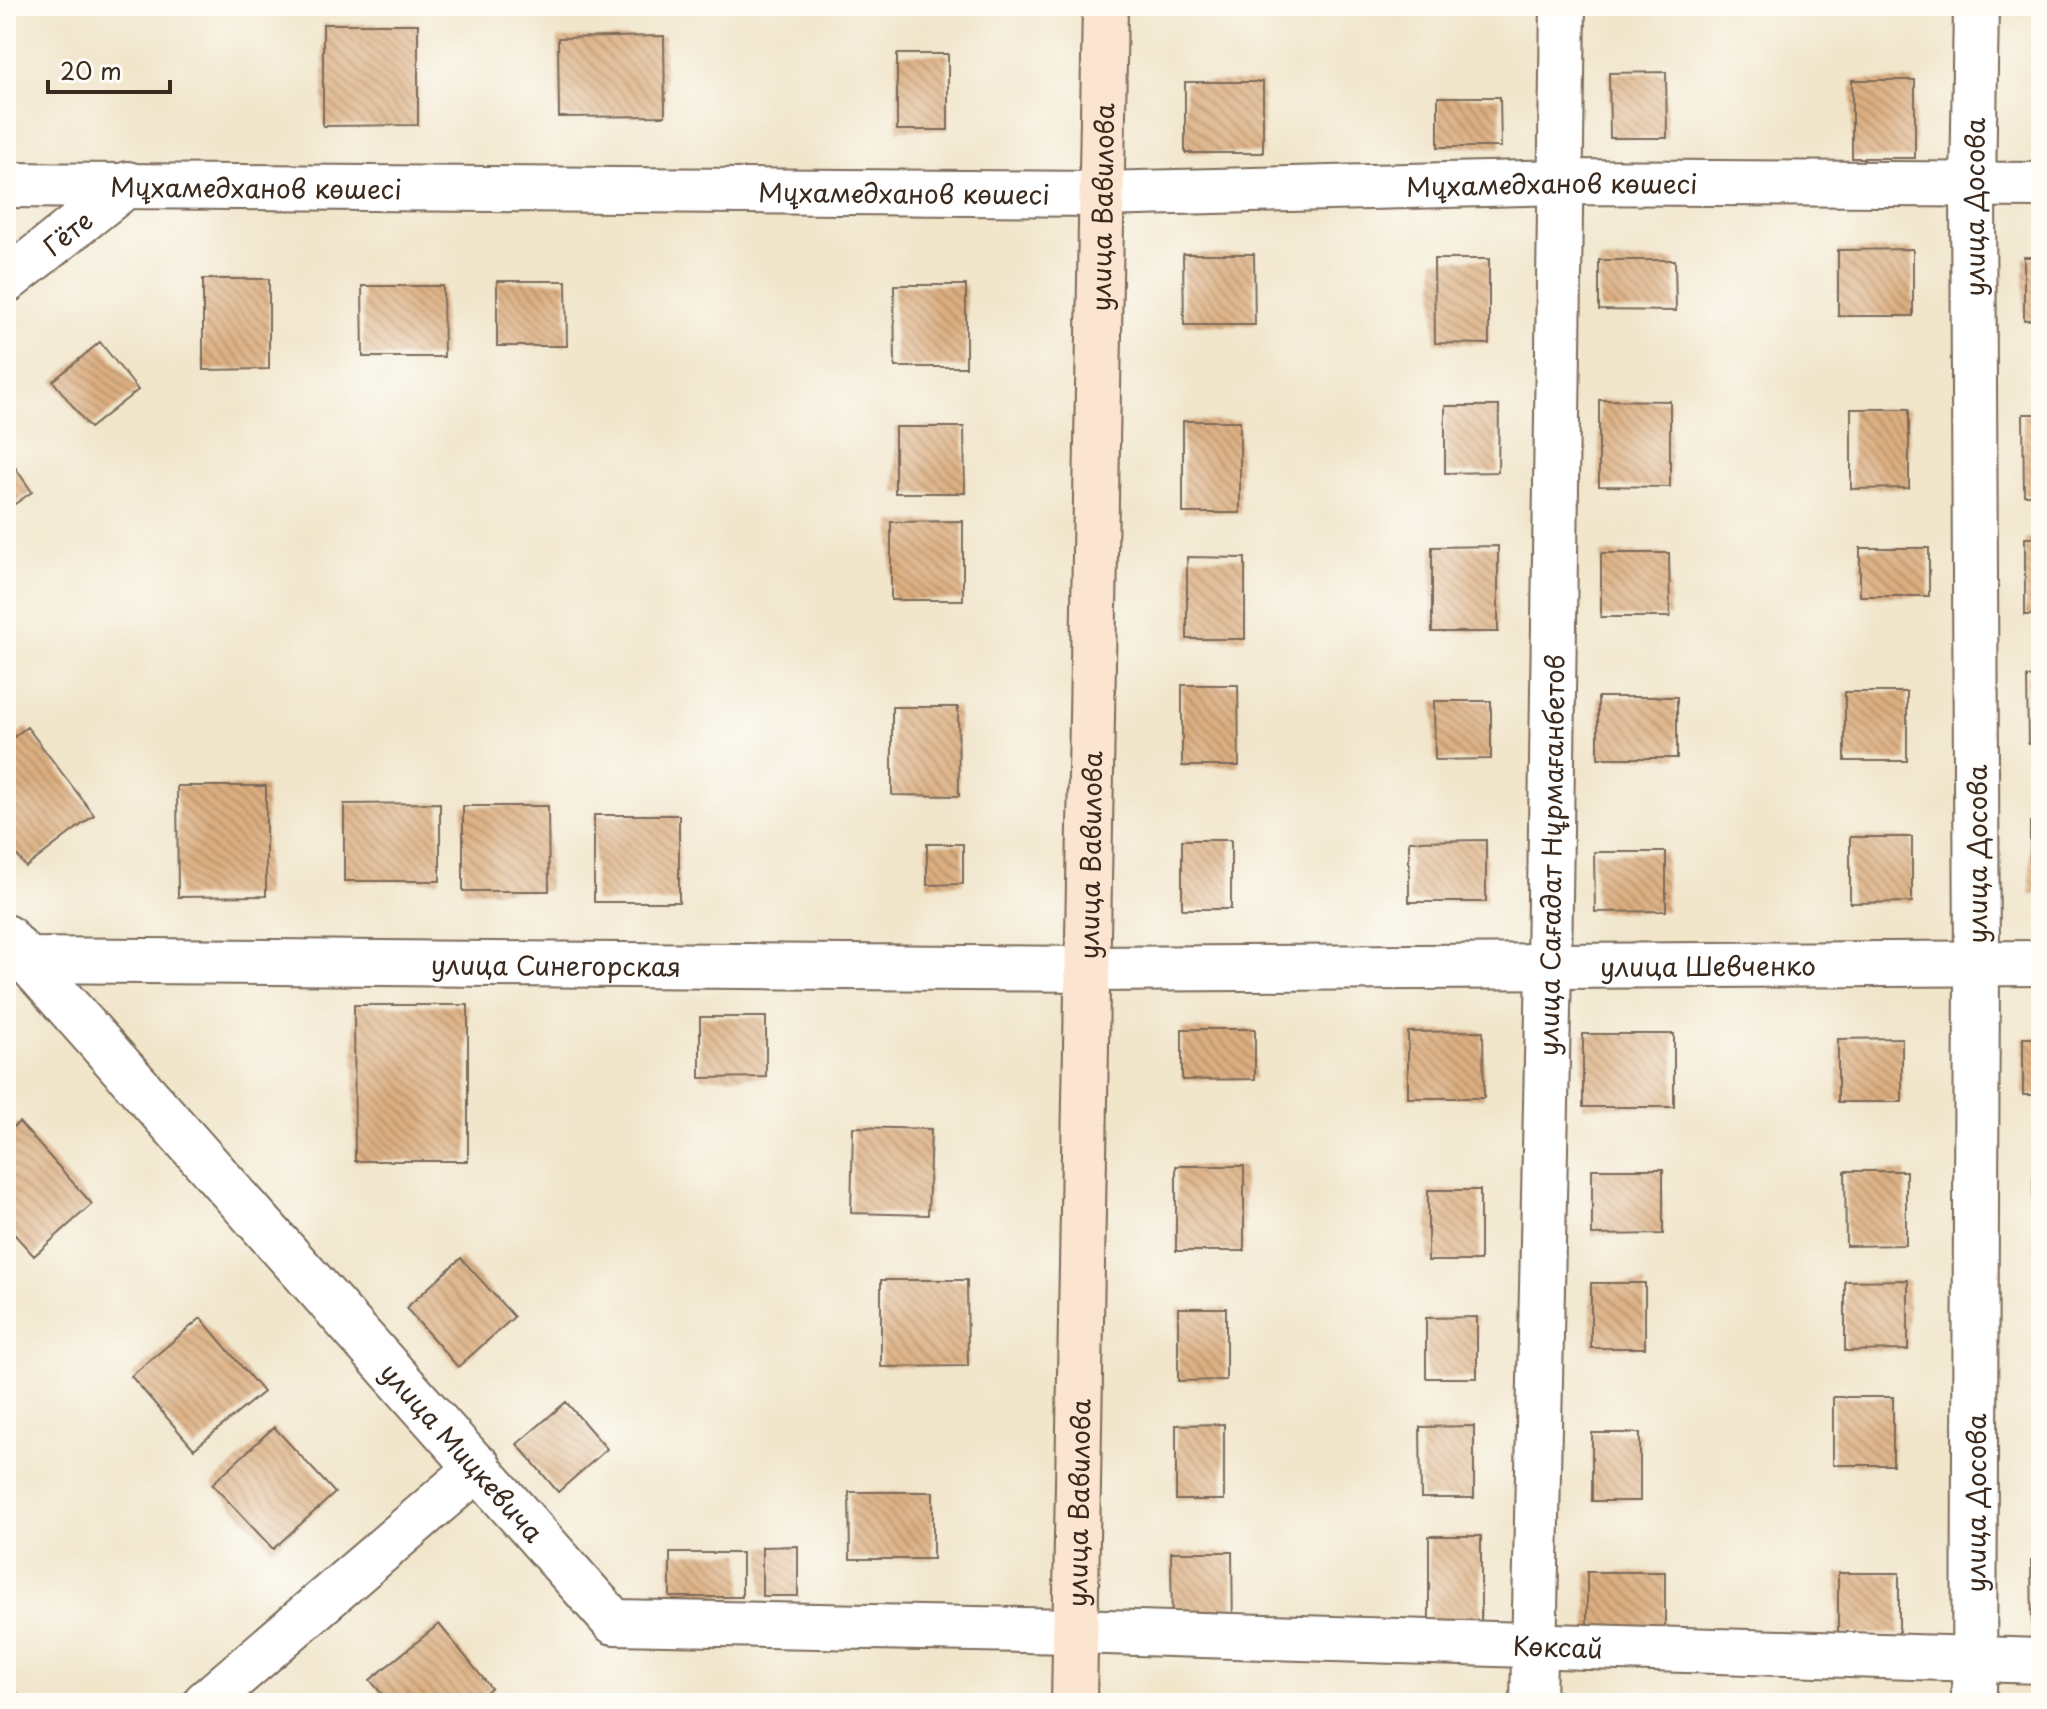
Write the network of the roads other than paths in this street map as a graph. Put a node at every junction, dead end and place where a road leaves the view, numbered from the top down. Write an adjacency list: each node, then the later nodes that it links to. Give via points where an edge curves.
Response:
1 (1105, 6): 9 (street, улица Вавилова)
2 (1563, 6): 4 (street, улица Сағадат Нұрмағанбетов)
3 (1976, 6): 8 (street, улица Досова)
4 (1561, 182): 8 (street, Мұхамедханов көшесі); 9 (street, Мұхамедханов көшесі); 14 (street, улица Сағадат Нұрмағанбетов)
5 (128, 184): 6 (street, Мұхамедханов көшесі); 9 (street, Мұхамедханов көшесі); 10 (street, Гёте)
6 (6, 185)
7 (2041, 185): 8 (street, Мұхамедханов көшесі)
8 (1973, 187): 13 (street, улица Досова)
9 (1101, 194): 15 (street, улица Вавилова)
10 (6, 281)
11 (15, 949): 15 (street, улица Синегорская); 16 (street, улица Мицкевича)
12 (2041, 963): 13 (street, улица Шевченко)
13 (1977, 964): 14 (street, улица Шевченко); 19 (street, улица Досова)
14 (1549, 966): 15 (street, улица Шевченко); 18 (street, улица Сағадат Нұрмағанбетов)
15 (1087, 969): 17 (street, улица Вавилова)
16 (479, 1467): 17 (street, улица Мицкевича, via 614,1622); 21 (street)
17 (1075, 1631): 18 (street, Көксай); 22 (street, улица Вавилова)
18 (1534, 1646): 19 (street, Көксай); 23 (street, улица Сағадат Нұрмағанбетов)
19 (1975, 1659): 20 (street, Көксай); 24 (street, улица Досова)
20 (2041, 1661)
21 (205, 1703)
22 (1074, 1703)
23 (1533, 1703)
24 (1974, 1703)

